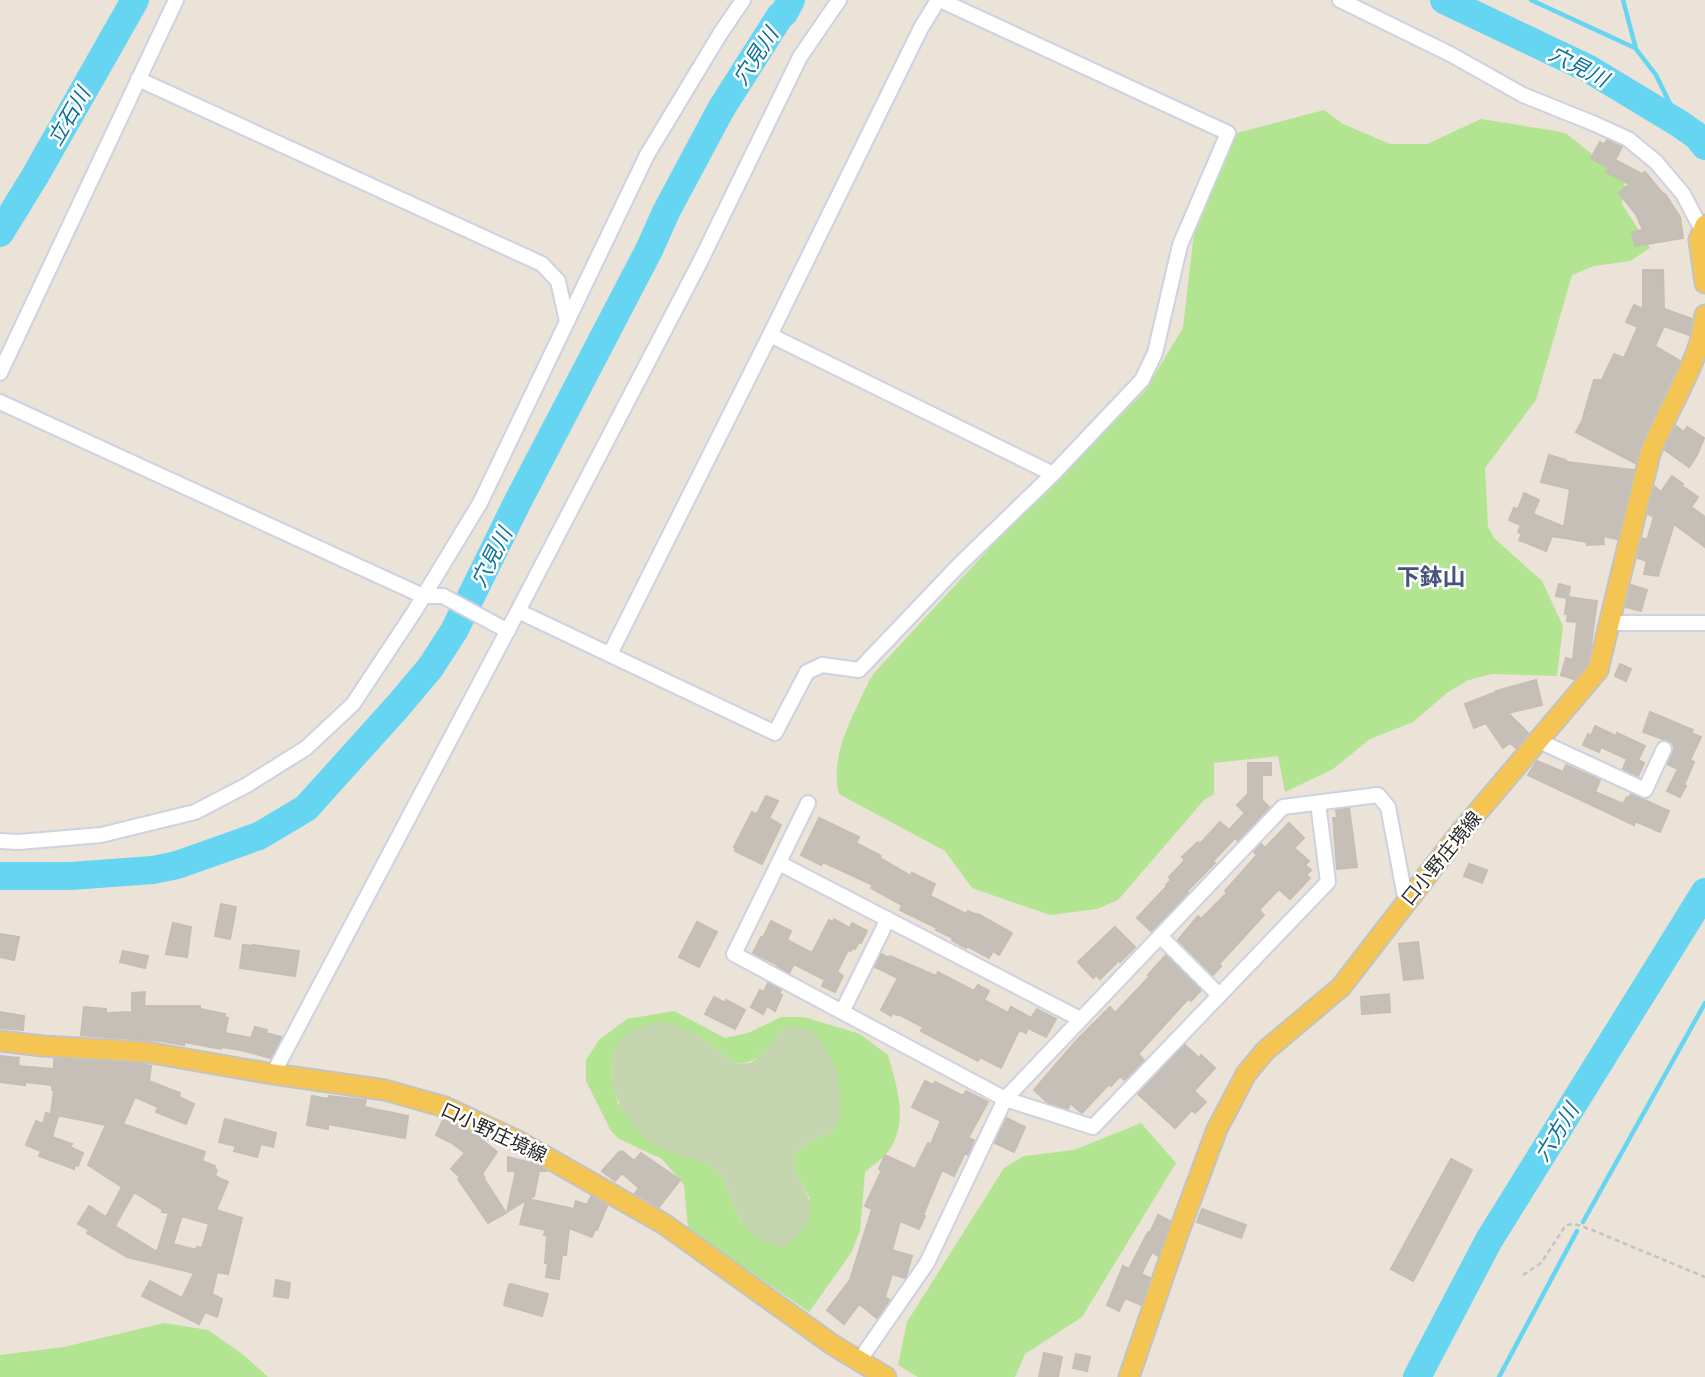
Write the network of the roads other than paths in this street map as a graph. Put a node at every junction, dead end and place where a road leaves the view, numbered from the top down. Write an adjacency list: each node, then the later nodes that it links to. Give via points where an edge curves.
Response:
1 (176, 0): 6 (street)
2 (743, 0): 10 (street, via 647,155)
3 (839, 0): 16 (street, via 800,57 700,262)
4 (939, 0): 11 (street); 14 (street, via 1228,133 1180,245 1155,353 1142,380)
5 (1339, 0): 7 (street, via 1523,95 1628,139 1656,162)
6 (138, 79): 10 (street, via 542,264 558,281); 12 (street)
7 (1704, 228): 8 (main road, via 1699,252)
8 (1705, 283)
9 (1705, 315): 17 (main road, 口小野庄境線, via 1700,345 1650,454)
10 (567, 321): 15 (street, via 480,503)
11 (770, 335): 14 (street); 20 (street)
12 (0, 373)
13 (0, 402): 15 (street)
14 (1053, 474): 20 (street, via 859,670 822,665 807,672 775,733)
15 (423, 596): 19 (street, via 443,596); 25 (street, via 353,704 306,748 247,785 195,812 101,835)
16 (518, 611): 19 (street); 20 (street)
17 (1610, 623): 18 (street); 21 (main road, 口小野庄境線, via 1598,670)
18 (1705, 623)
19 (508, 631): 34 (street)
20 (610, 653)
21 (1539, 741): 22 (street, via 1645,790); 27 (main road, 口小野庄境線)
22 (1664, 749)
23 (808, 803): 26 (street)
24 (1318, 803): 27 (street, via 1378,795 1388,807); 29 (street, via 1283,807); 30 (street, via 1328,882)
25 (0, 841)
26 (779, 863): 28 (street); 31 (street, via 734,954)
27 (1406, 902): 38 (main road, 口小野庄境線, via 1341,987 1265,1051 1246,1074 1217,1129)
28 (888, 919): 31 (street); 32 (street)
29 (1160, 936): 30 (street); 32 (street)
30 (1219, 995): 35 (street, via 1093,1127)
31 (842, 1012): 35 (street)
32 (1080, 1019): 35 (street)
33 (0, 1041): 34 (main road, 口小野庄境線, via 146,1052)
34 (273, 1074): 36 (main road, 口小野庄境線, via 385,1090 446,1107 518,1141 664,1224)
35 (1005, 1099): 36 (street, via 927,1263)
36 (859, 1360): 37 (main road, 口小野庄境線)
37 (886, 1377)
38 (1129, 1377)

